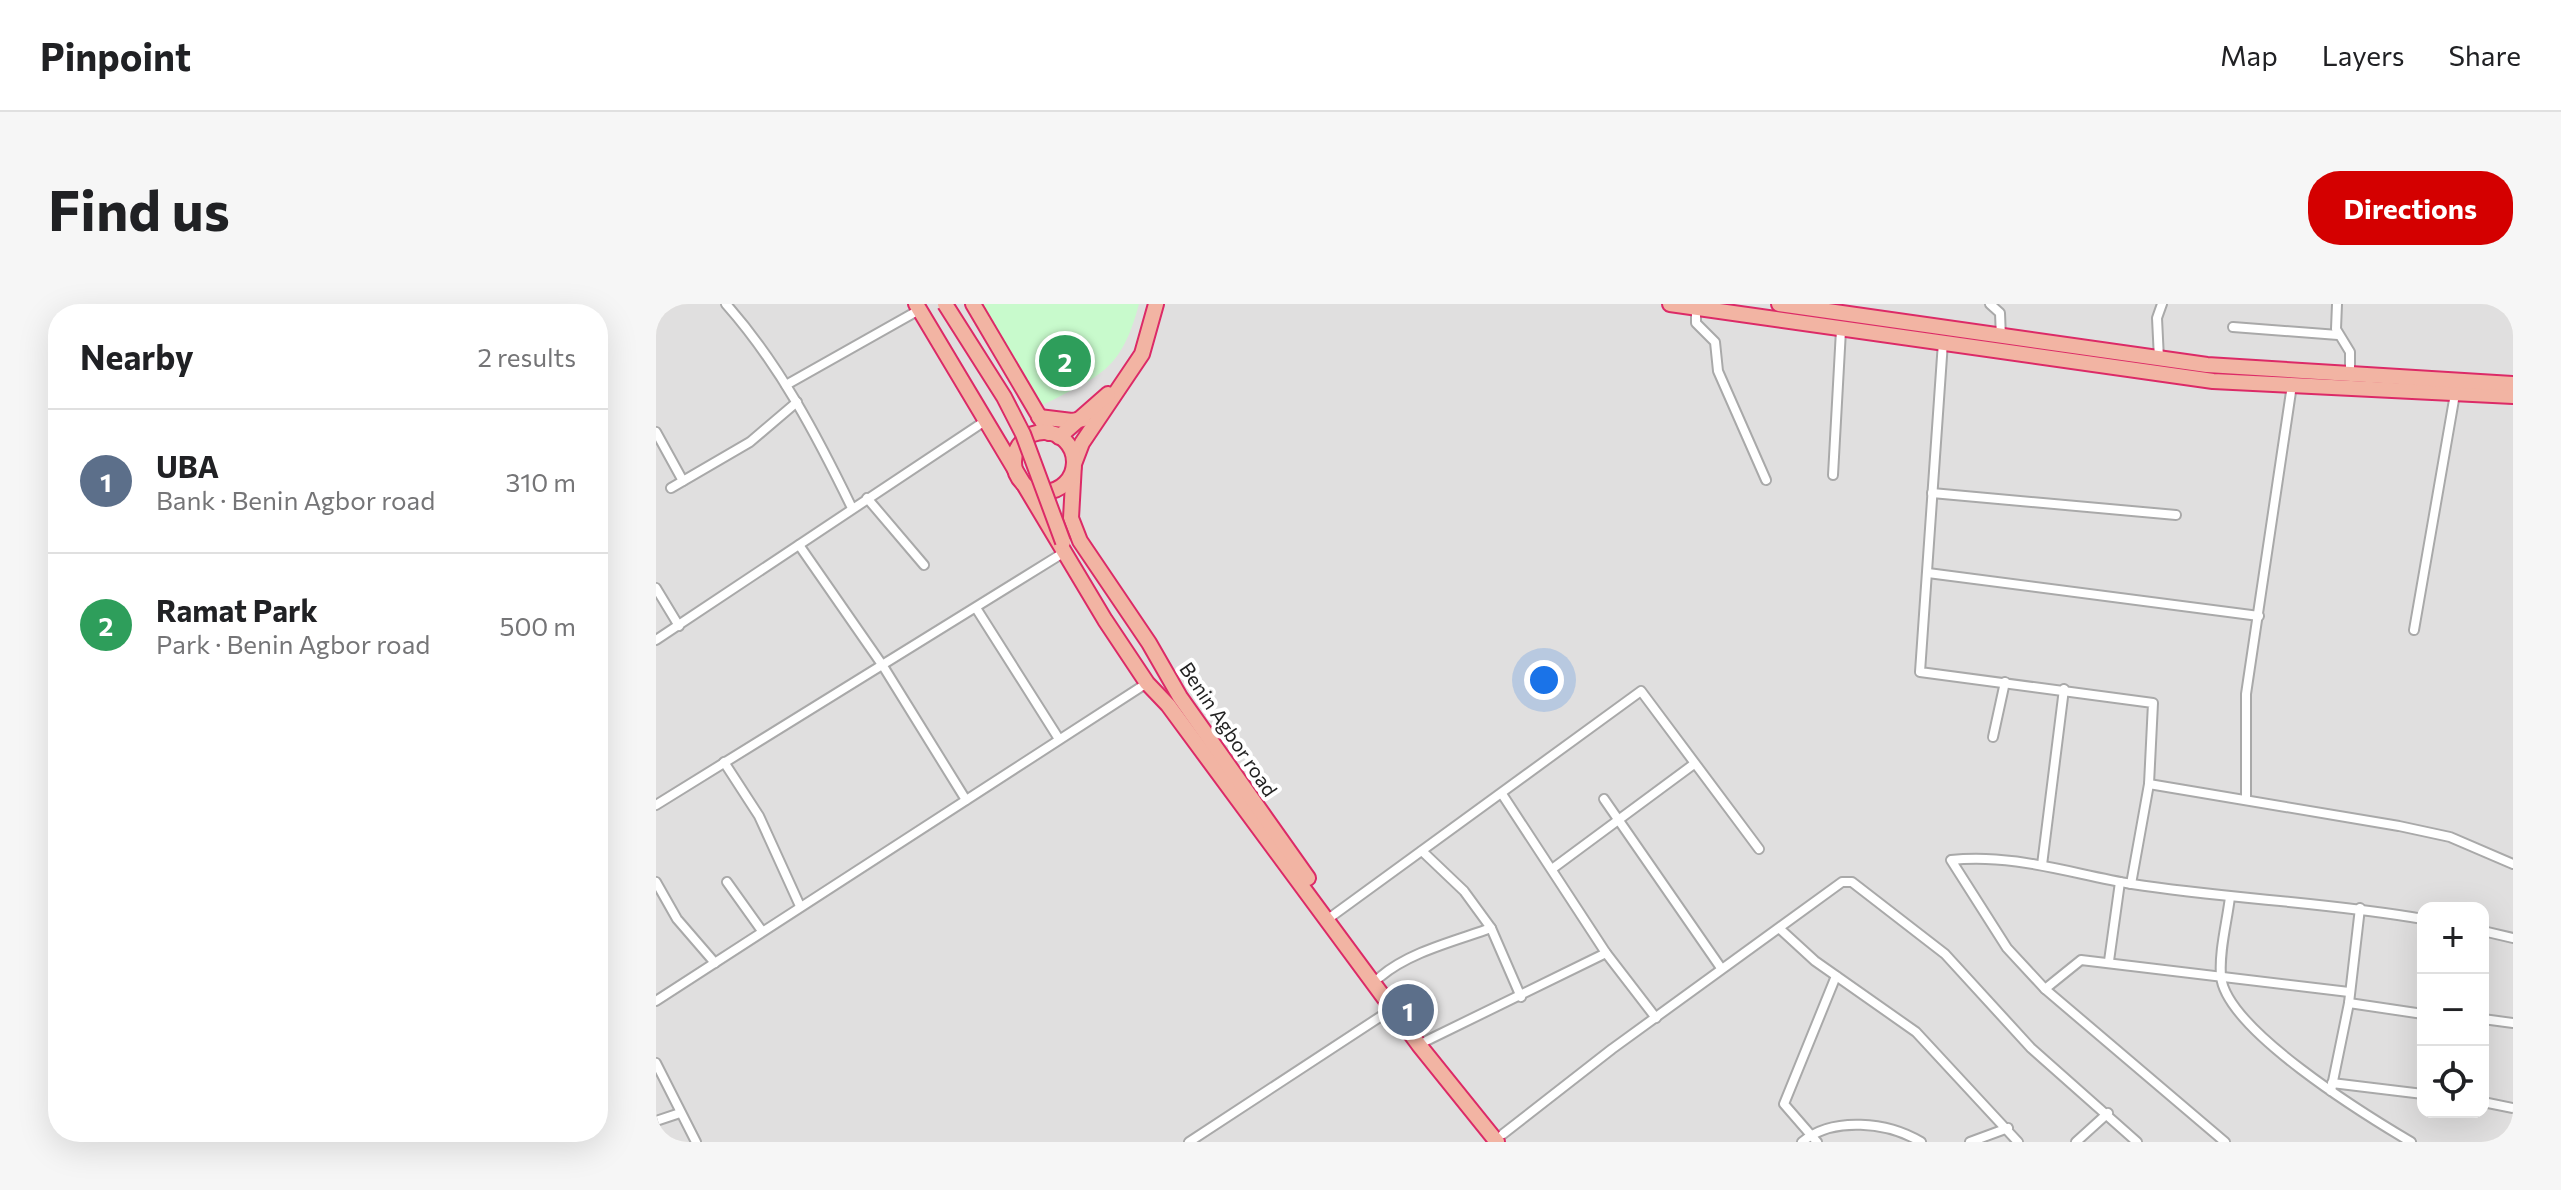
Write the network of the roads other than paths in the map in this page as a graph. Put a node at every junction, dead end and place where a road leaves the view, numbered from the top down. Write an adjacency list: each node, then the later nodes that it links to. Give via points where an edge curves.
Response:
1 (726, 304): 24 (street)
2 (945, 304): 44 (highway, bridge, via 1023,434)
3 (955, 304): 44 (highway, via 1029,430)
4 (973, 304): 29 (highway)
5 (1148, 304): 30 (highway, via 1123,374)
6 (1156, 304): 34 (highway, Benin Agbor road, via 1142,354 1082,443)
7 (1670, 304): 14 (highway)
8 (1779, 304): 19 (highway)
9 (1990, 304): 15 (street)
10 (2005, 304): 15 (street)
11 (2162, 304): 21 (street)
12 (2337, 304): 18 (street)
13 (918, 307): 24 (street); 31 (highway, Benin Agbor road)
14 (1696, 307): 17 (highway); 37 (street, via 1696,323 1715,342 1718,371)
15 (2000, 313): 19 (street)
16 (2233, 327): 18 (street)
17 (1841, 330): 20 (highway); 35 (street)
18 (2338, 335): 22 (street, via 2350,352)
19 (2001, 338): 21 (highway)
20 (1943, 342): 25 (highway, via 2157,375); 40 (street)
21 (2159, 359): 22 (highway)
22 (2350, 376): 23 (highway)
23 (2513, 384)
24 (786, 385): 28 (street)
25 (2292, 385): 26 (highway); 50 (street)
26 (2455, 394): 27 (highway); 52 (street)
27 (2513, 396)
28 (797, 402): 38 (street, via 750,442); 42 (street)
29 (1039, 417): 30 (highway); 33 (highway)
30 (1083, 418): 33 (highway)
31 (985, 421): 36 (highway, Benin Agbor road); 41 (street)
32 (656, 432): 38 (street)
33 (1054, 435): 34 (highway, via 1070,449); 36 (highway, via 1033,435 1019,445 1014,460)
34 (1074, 464): 36 (highway, via 1067,481 1053,491 1030,489); 58 (highway, Benin Agbor road, via 1069,501 1080,541 1149,643)
35 (1833, 475)
36 (1017, 476): 44 (highway, Benin Agbor road)
37 (1766, 480)
38 (683, 481): 39 (street)
39 (671, 488)
40 (1932, 493): 43 (street); 47 (street)
41 (867, 498): 42 (street); 46 (street)
42 (852, 508): 45 (street)
43 (2176, 515)
44 (1065, 544): 49 (street); 56 (highway, Benin Agbor road); 58 (highway)
45 (799, 545): 51 (street); 54 (street)
46 (924, 565)
47 (1928, 573): 50 (street); 55 (street, via 1920,672)
48 (656, 588): 51 (street)
49 (976, 608): 54 (street); 60 (street)
50 (2259, 616): 67 (street, via 2246,694)
51 (679, 626): 53 (street)
52 (2414, 630)
53 (656, 640)
54 (883, 666): 61 (street); 66 (street)
55 (2005, 682): 57 (street); 59 (street)
56 (1147, 683): 58 (highway, Benin Agbor road); 60 (street)
57 (2064, 689): 63 (street, via 2153,703); 73 (street)
58 (1174, 701): 82 (highway, Benin Agbor road)
59 (1993, 737)
60 (1059, 739): 66 (street)
61 (724, 762): 68 (street); 80 (street, via 759,816)
62 (1694, 764): 64 (street, via 1641,691); 69 (street); 70 (street)
63 (2149, 784): 67 (street); 78 (street)
64 (1502, 794): 71 (street); 74 (street)
65 (1604, 799): 69 (street)
66 (966, 800): 80 (street)
67 (2246, 800): 72 (street, via 2450,837)
68 (656, 805)
69 (1619, 818): 74 (street); 92 (street)
70 (1759, 849)
71 (1422, 851): 82 (street); 84 (street, via 1464,891)
72 (2513, 864)
73 (2042, 865): 77 (street); 96 (street, via 1951,860 2007,948)
74 (1552, 869): 89 (street)
75 (656, 882): 91 (street, via 677,919)
76 (727, 882): 86 (street)
77 (2120, 882): 78 (street); 90 (street)
78 (2131, 884): 79 (street)
79 (2230, 897): 81 (street); 95 (street)
80 (800, 906): 86 (street)
81 (2360, 908): 83 (street); 97 (street)
82 (1331, 916): 94 (highway, Benin Agbor road); 101 (highway, Benin Agbor road)
83 (2417, 918)
84 (1491, 928): 94 (street, via 1426,952); 98 (street)
85 (1780, 929): 92 (street); 93 (street); 113 (street, via 1842,882 1859,885 1945,954 2031,1048)
86 (762, 931): 91 (street)
87 (2489, 932): 88 (street)
88 (2513, 938)
89 (1606, 953): 98 (street); 103 (street)
90 (2109, 961): 95 (street); 96 (street, via 2075,962)
91 (715, 963): 99 (street)
92 (1721, 968): 103 (street)
93 (1836, 976): 115 (street, via 1916,1032); 116 (street, via 1784,1104)
94 (1380, 977): 106 (highway, Benin Agbor road)
95 (2221, 978): 97 (street); 108 (street, via 2245,1020 2315,1081)
96 (2045, 989): 126 (street)
97 (2349, 992): 100 (street)
98 (1521, 997): 106 (street)
99 (656, 1001)
100 (2349, 1003): 102 (street); 108 (street)
101 (1392, 1009): 117 (highway, Benin Agbor road); 119 (street)
102 (2417, 1013)
103 (1656, 1018): 117 (street)
104 (2489, 1020): 105 (street)
105 (2513, 1023)
106 (1426, 1041): 117 (highway, Benin Agbor road)
107 (656, 1063): 112 (street)
108 (2332, 1087): 109 (street); 127 (street)
109 (2417, 1094)
110 (2489, 1103): 111 (street)
111 (2513, 1108)
112 (680, 1113): 114 (street); 118 (street)
113 (2108, 1113): 124 (street); 125 (street)
114 (656, 1121)
115 (2008, 1128): 122 (street); 123 (street)
116 (1814, 1138): 120 (street); 121 (street, via 1833,1126 1866,1125 1907,1133)
117 (1503, 1139)
118 (696, 1142)
119 (1189, 1142)
120 (1802, 1142)
121 (1921, 1142)
122 (1970, 1142)
123 (2018, 1142)
124 (2076, 1142)
125 (2137, 1142)
126 (2225, 1142)
127 (2411, 1142)

